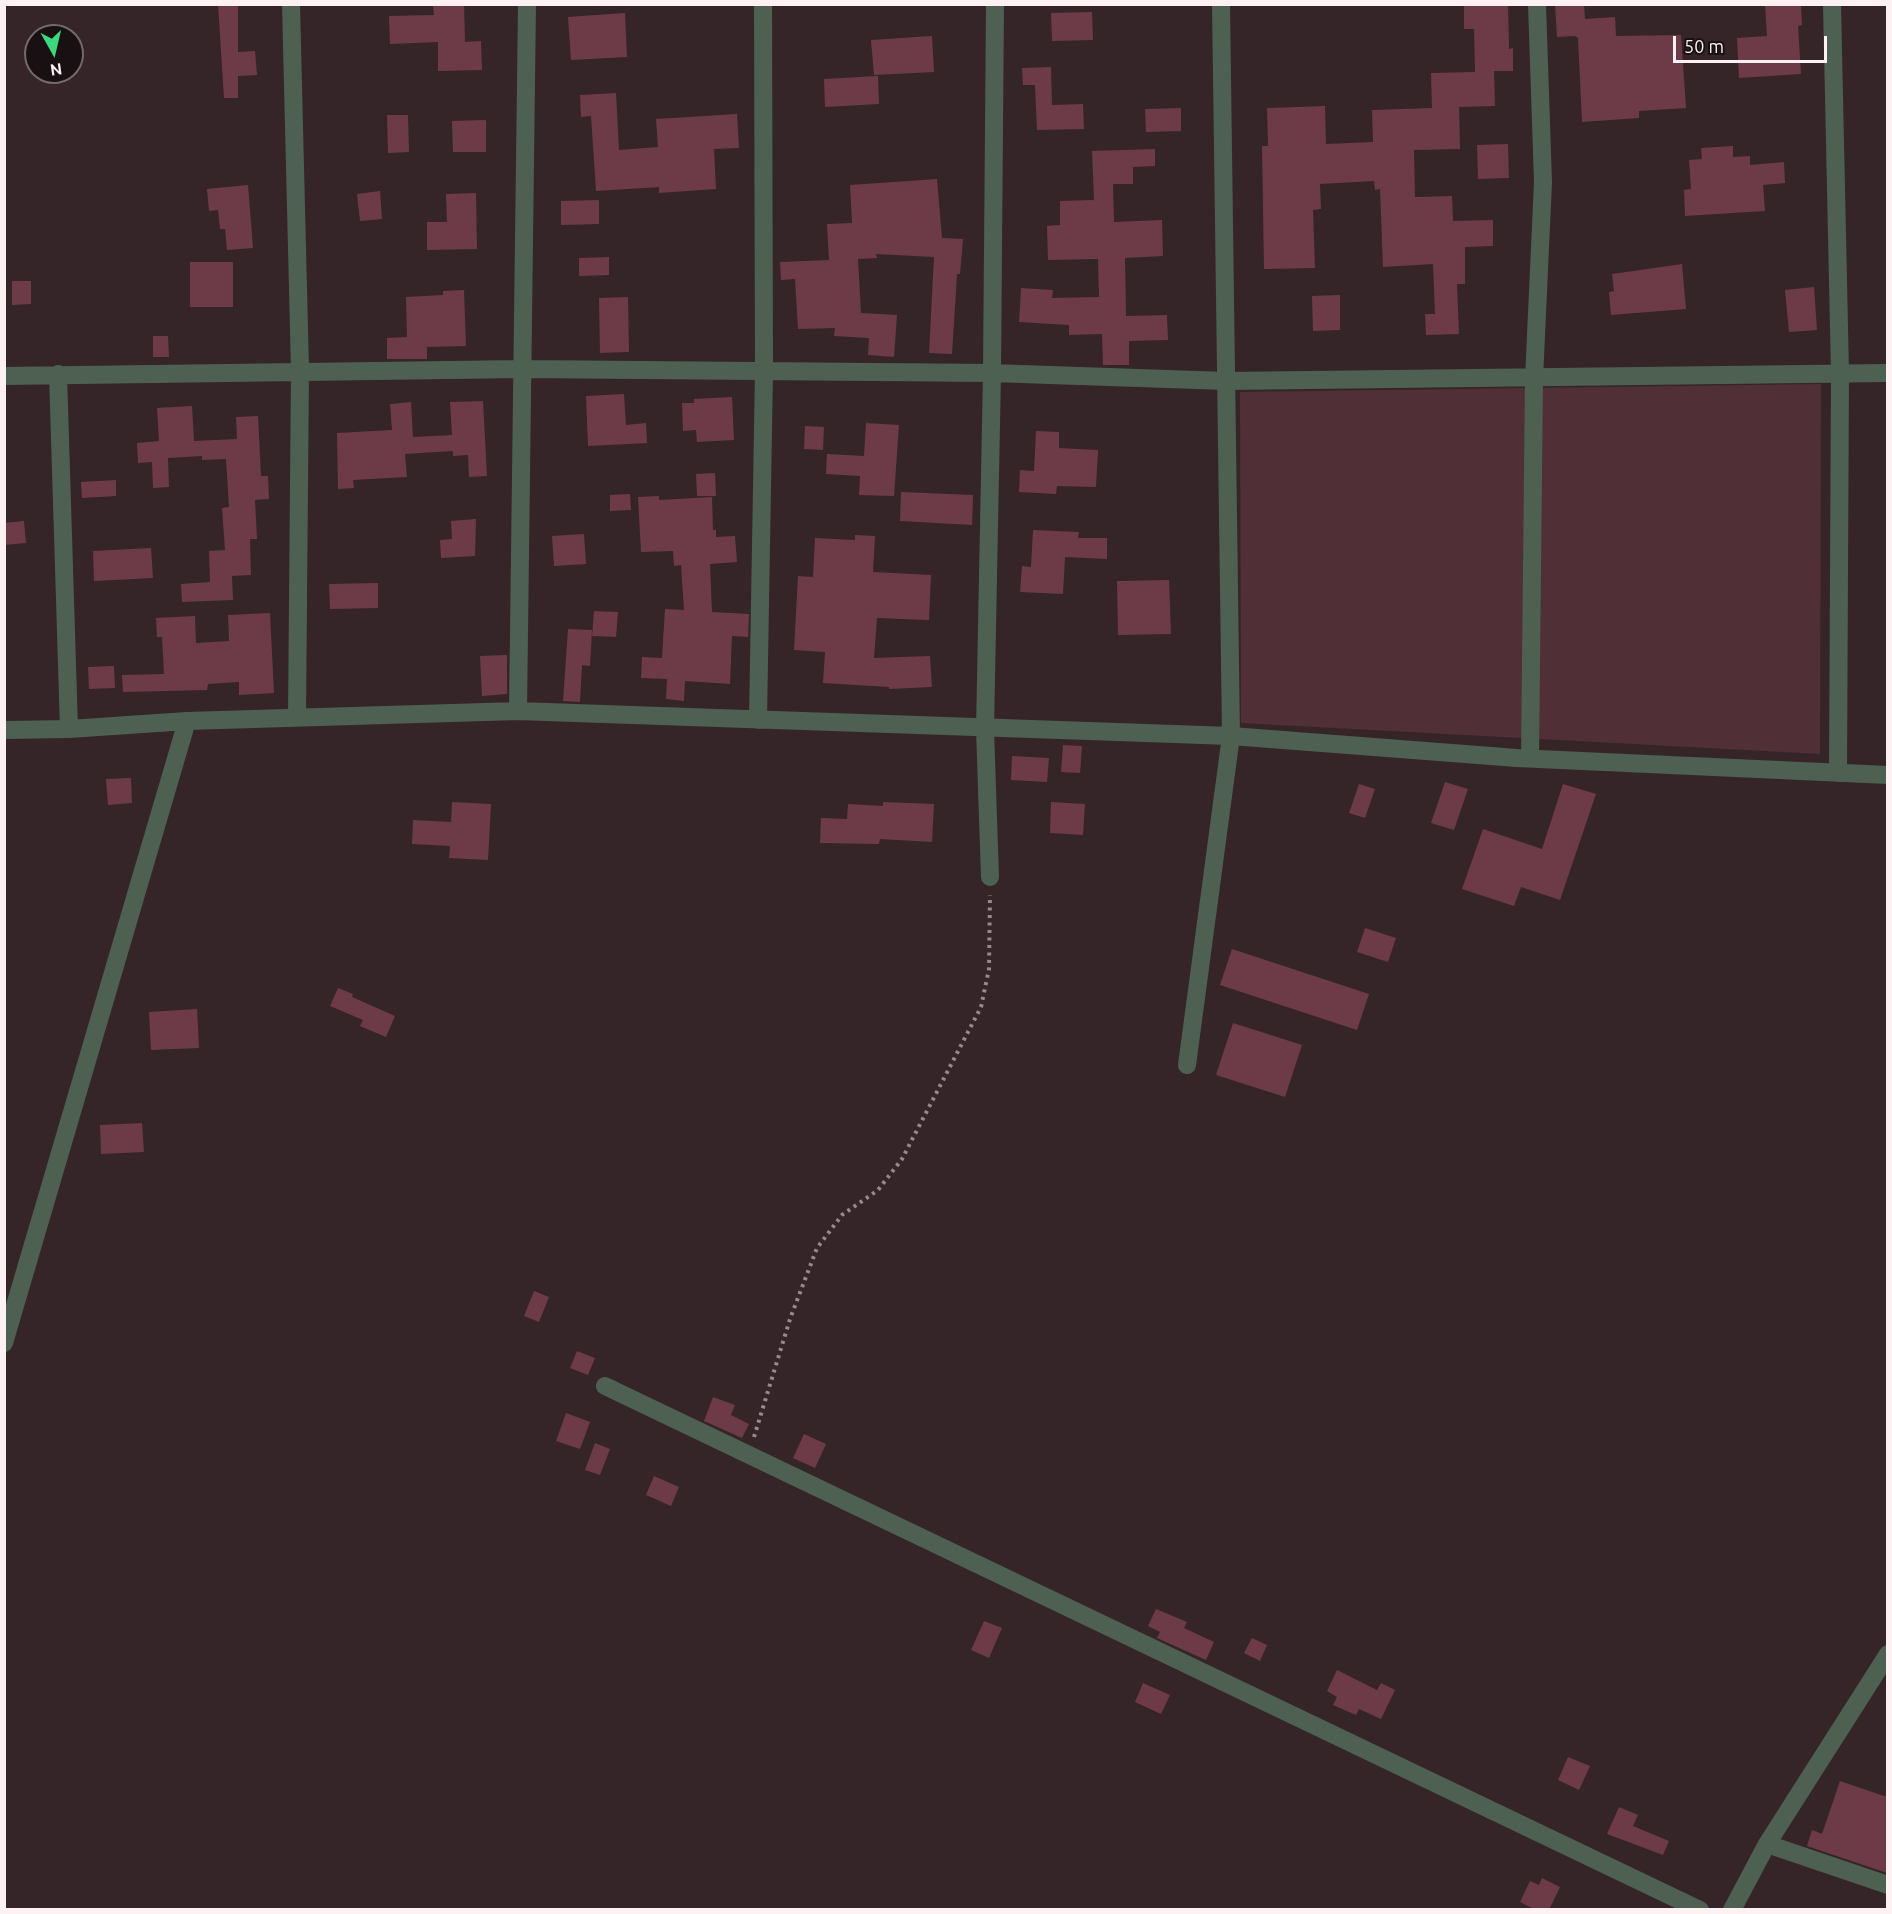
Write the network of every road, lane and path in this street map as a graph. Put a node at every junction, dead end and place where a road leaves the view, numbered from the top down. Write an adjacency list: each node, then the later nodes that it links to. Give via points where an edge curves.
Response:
1 (291, 4): 9 (street)
2 (527, 4): 8 (street)
3 (763, 4): 10 (street)
4 (995, 4): 11 (street)
5 (1221, 4): 17 (street)
6 (1537, 4): 16 (street, via 1543,182)
7 (1832, 4): 12 (street)
8 (523, 369): 9 (street); 10 (street); 18 (street)
9 (300, 370): 14 (street); 19 (street)
10 (764, 371): 11 (street); 20 (street)
11 (992, 373): 17 (street); 23 (street)
12 (1840, 373): 13 (street); 16 (street); 27 (street)
13 (1887, 373)
14 (58, 374): 15 (street); 22 (street)
15 (4, 376)
16 (1534, 379): 17 (street); 26 (street)
17 (1226, 381): 25 (street)
18 (518, 711): 19 (street); 20 (street)
19 (297, 717): 21 (street)
20 (758, 720): 23 (street)
21 (187, 721): 22 (street); 31 (street)
22 (69, 729): 24 (street)
23 (984, 729): 25 (street); 29 (street)
24 (4, 730)
25 (1231, 736): 26 (street); 30 (street)
26 (1530, 758): 27 (street)
27 (1838, 772): 28 (street)
28 (1887, 775)
29 (990, 877): 33 (path, via 989,969 981,1007 902,1159 878,1190 842,1215 817,1248 790,1319)
30 (1187, 1065)
31 (4, 1343)
32 (604, 1386): 33 (street)
33 (748, 1455): 37 (street)
34 (1887, 1654): 35 (street)
35 (1767, 1844): 36 (street); 38 (street)
36 (1887, 1885)
37 (1700, 1910)
38 (1732, 1910)

